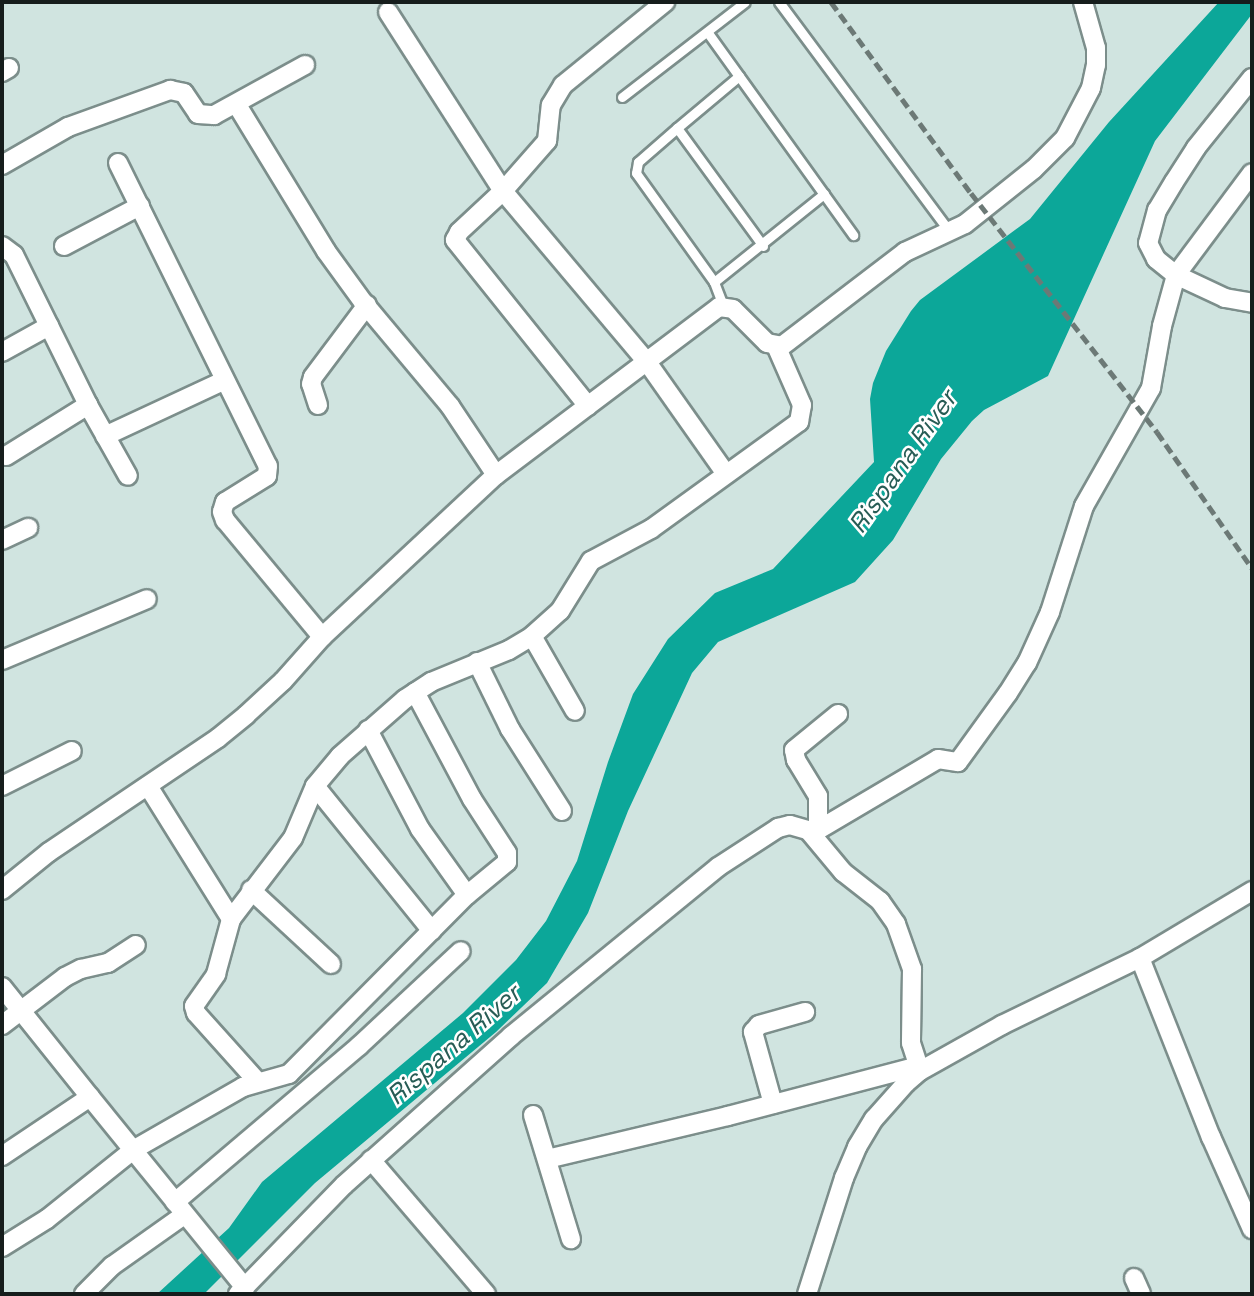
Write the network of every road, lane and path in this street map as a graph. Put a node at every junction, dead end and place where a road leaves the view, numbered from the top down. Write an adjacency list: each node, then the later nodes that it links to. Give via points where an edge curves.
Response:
1 (665, 2): 16 (street, via 563,85 551,105 547,141)
2 (745, 2): 6 (lane)
3 (779, 2): 19 (lane)
4 (1083, 2): 19 (street, via 1096,65 1091,88 1073,124 1034,169 965,223)
5 (388, 12): 16 (street)
6 (708, 33): 8 (lane); 10 (lane)
7 (305, 65): 11 (street)
8 (739, 76): 12 (lane); 17 (lane)
9 (1252, 78): 24 (street, via 1196,148 1157,210 1148,243 1156,259)
10 (622, 96)
11 (237, 105): 14 (street, via 203,116 184,93 170,90 68,127); 27 (street, via 290,195)
12 (677, 128): 23 (lane); 25 (lane, via 638,162 636,173)
13 (118, 163): 18 (street)
14 (2, 165)
15 (1252, 173): 24 (street)
16 (503, 191): 32 (street); 36 (street, via 459,232 456,244)
17 (824, 194): 20 (lane); 23 (lane)
18 (140, 206): 22 (street); 33 (street)
19 (949, 230): 30 (street, via 905,252)
20 (853, 235)
21 (2, 246): 29 (street, via 14,255)
22 (64, 246)
23 (763, 246): 25 (lane)
24 (1176, 275): 26 (street, via 1225,298); 58 (street, via 1152,388 1081,514 1060,587 1027,663 957,762 938,759)
25 (714, 282): 28 (lane)
26 (1252, 303)
27 (367, 306): 35 (street, via 313,377); 40 (street, via 450,406)
28 (723, 306): 30 (street, via 733,309); 32 (street)
29 (49, 326): 31 (street); 34 (street)
30 (777, 348): 39 (street, via 802,405 802,417 769,447)
31 (2, 352)
32 (647, 362): 36 (street); 39 (street)
33 (223, 381): 37 (street); 46 (street, via 268,471 229,498 223,506 225,520)
34 (88, 404): 37 (street); 38 (street)
35 (318, 405)
36 (588, 406): 40 (street)
37 (105, 436): 41 (street)
38 (6, 456)
39 (726, 474): 45 (street, via 651,529 591,561 560,611)
40 (496, 475): 46 (street)
41 (128, 476)
42 (28, 528): 43 (street)
43 (2, 540)
44 (147, 599): 47 (street)
45 (532, 636): 48 (street); 50 (street)
46 (322, 637): 55 (street, via 246,715)
47 (2, 660)
48 (477, 662): 49 (street); 57 (street, via 510,729)
49 (415, 692): 52 (street); 62 (street, via 472,799 508,855 507,862)
50 (575, 711)
51 (838, 714): 58 (street, via 794,750 818,796)
52 (368, 730): 56 (street); 62 (street, via 420,829)
53 (72, 751): 54 (street)
54 (2, 786)
55 (148, 786): 59 (street, via 49,852); 63 (street)
56 (315, 786): 60 (street, via 293,838); 64 (street)
57 (562, 811)
58 (815, 832): 73 (street, via 843,872 880,901 897,924 912,969 911,1043); 81 (street, via 799,825 778,828 718,867 511,1037)
59 (2, 890)
60 (251, 890): 63 (street); 68 (street)
61 (1252, 891): 67 (street)
62 (467, 895): 64 (street)
63 (231, 919): 74 (street, via 216,974 194,1009)
64 (432, 931): 74 (street, via 302,1063 280,1079)
65 (136, 945): 70 (street, via 108,962 81,968)
66 (461, 951): 82 (street)
67 (1140, 958): 73 (street); 83 (street)
68 (331, 964)
69 (2, 987): 70 (street)
70 (18, 1010): 72 (street); 75 (street)
71 (805, 1012): 76 (street, via 758,1025 753,1031)
72 (2, 1025)
73 (919, 1068): 76 (street); 89 (street, via 892,1096 858,1147)
74 (257, 1082): 78 (street)
75 (90, 1097): 78 (street); 79 (street)
76 (773, 1104): 80 (street)
77 (533, 1115): 80 (street)
78 (133, 1150): 82 (street); 85 (street, via 58,1211)
79 (2, 1156)
80 (547, 1159): 84 (street)
81 (371, 1160): 86 (street); 88 (street)
82 (179, 1209): 86 (street); 87 (street)
83 (1252, 1229)
84 (571, 1239)
85 (2, 1247)
86 (240, 1286)
87 (84, 1294)
88 (486, 1294)
89 (807, 1294)

